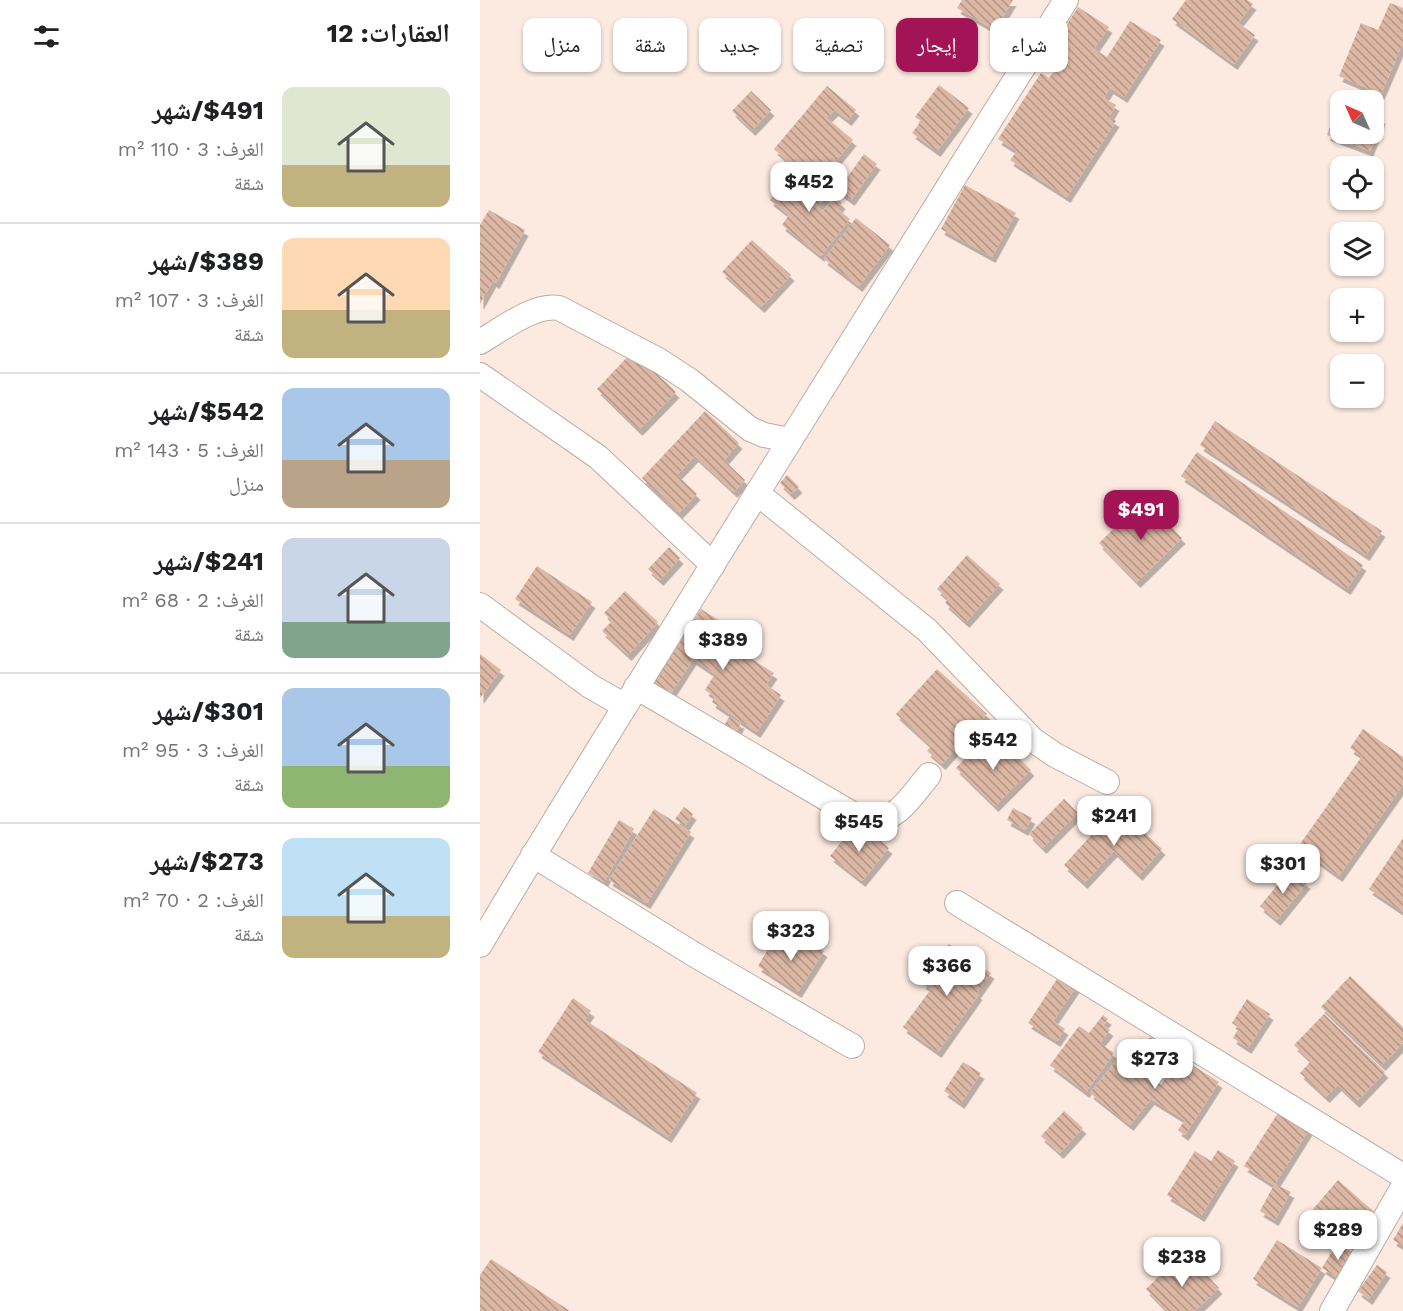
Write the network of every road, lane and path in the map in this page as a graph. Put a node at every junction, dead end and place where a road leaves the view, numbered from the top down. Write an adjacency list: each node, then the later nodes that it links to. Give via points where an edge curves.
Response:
1 (1066, 0): 4 (street)
2 (480, 342): 4 (street, via 537,309 559,308 660,361 750,429)
3 (480, 375): 6 (street, via 598,457)
4 (790, 440): 5 (street)
5 (757, 493): 6 (street); 10 (street, via 927,630 1032,740)
6 (713, 565): 8 (street)
7 (480, 605): 8 (street, via 591,686)
8 (631, 697): 9 (street, via 868,823 885,820 899,810); 11 (street)
9 (928, 775)
10 (1107, 782)
11 (533, 855): 13 (street); 14 (street)
12 (957, 903): 15 (street)
13 (480, 945)
14 (852, 1046)
15 (1403, 1176)
16 (1403, 1187): 17 (street)
17 (1332, 1311)

